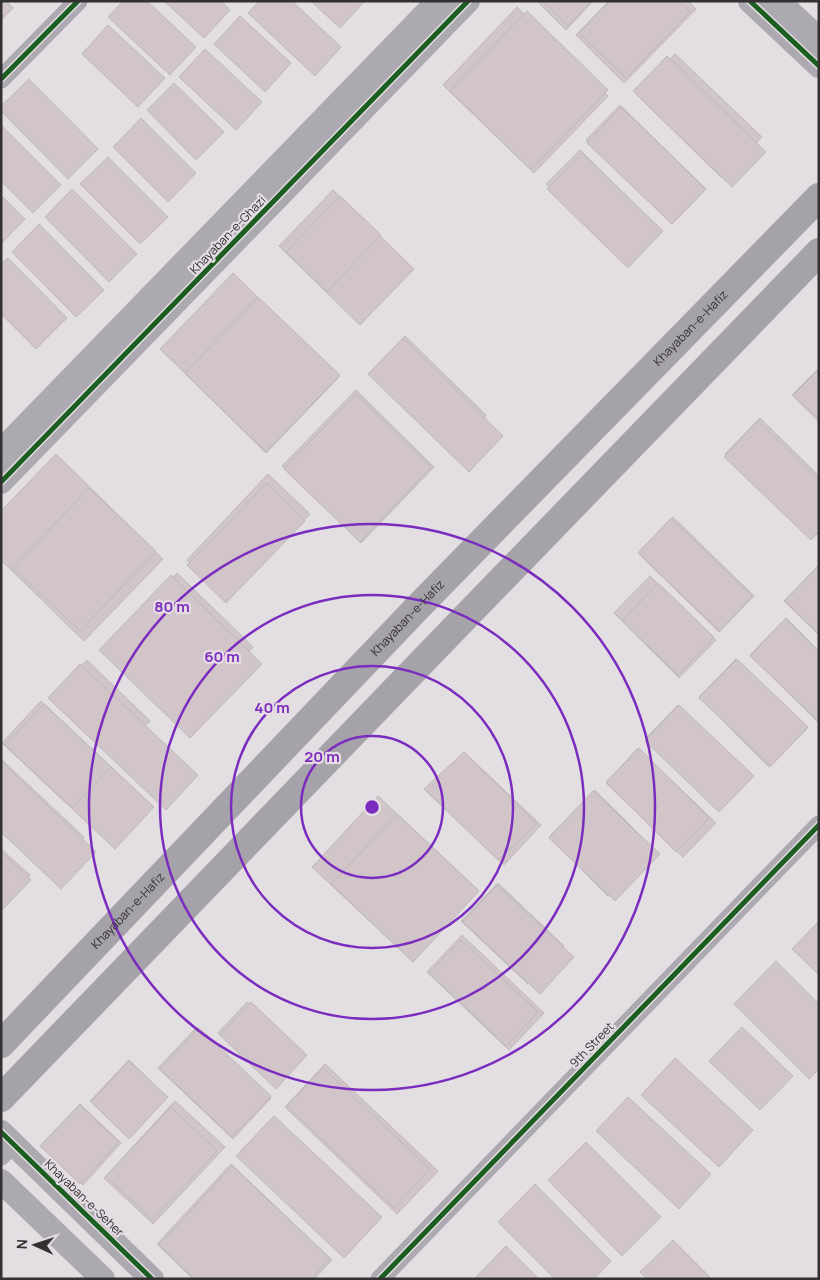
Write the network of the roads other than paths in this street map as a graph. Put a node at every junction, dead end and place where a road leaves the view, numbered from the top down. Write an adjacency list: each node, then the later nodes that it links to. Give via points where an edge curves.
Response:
1 (78, 1): 8 (street)
2 (438, 1): 11 (street, Khayaban-e-Ghazi)
3 (468, 1): 12 (street, Khayaban-e-Ghazi)
4 (750, 1): 7 (street)
5 (778, 1): 6 (street)
6 (819, 40)
7 (819, 66)
8 (1, 79)
9 (819, 198): 13 (main road, Khayaban-e-Hafiz)
10 (819, 252): 14 (main road)
11 (1, 451)
12 (1, 482)
13 (418, 607): 14 (main road); 16 (main road, Khayaban-e-Hafiz)
14 (447, 636): 17 (main road)
15 (819, 825): 22 (street, 9th Street)
16 (1, 1044)
17 (1, 1098)
18 (5, 1144): 21 (street, Khayaban-e-Seher)
19 (1, 1180): 20 (street)
20 (103, 1279)
21 (152, 1279)
22 (380, 1279)

